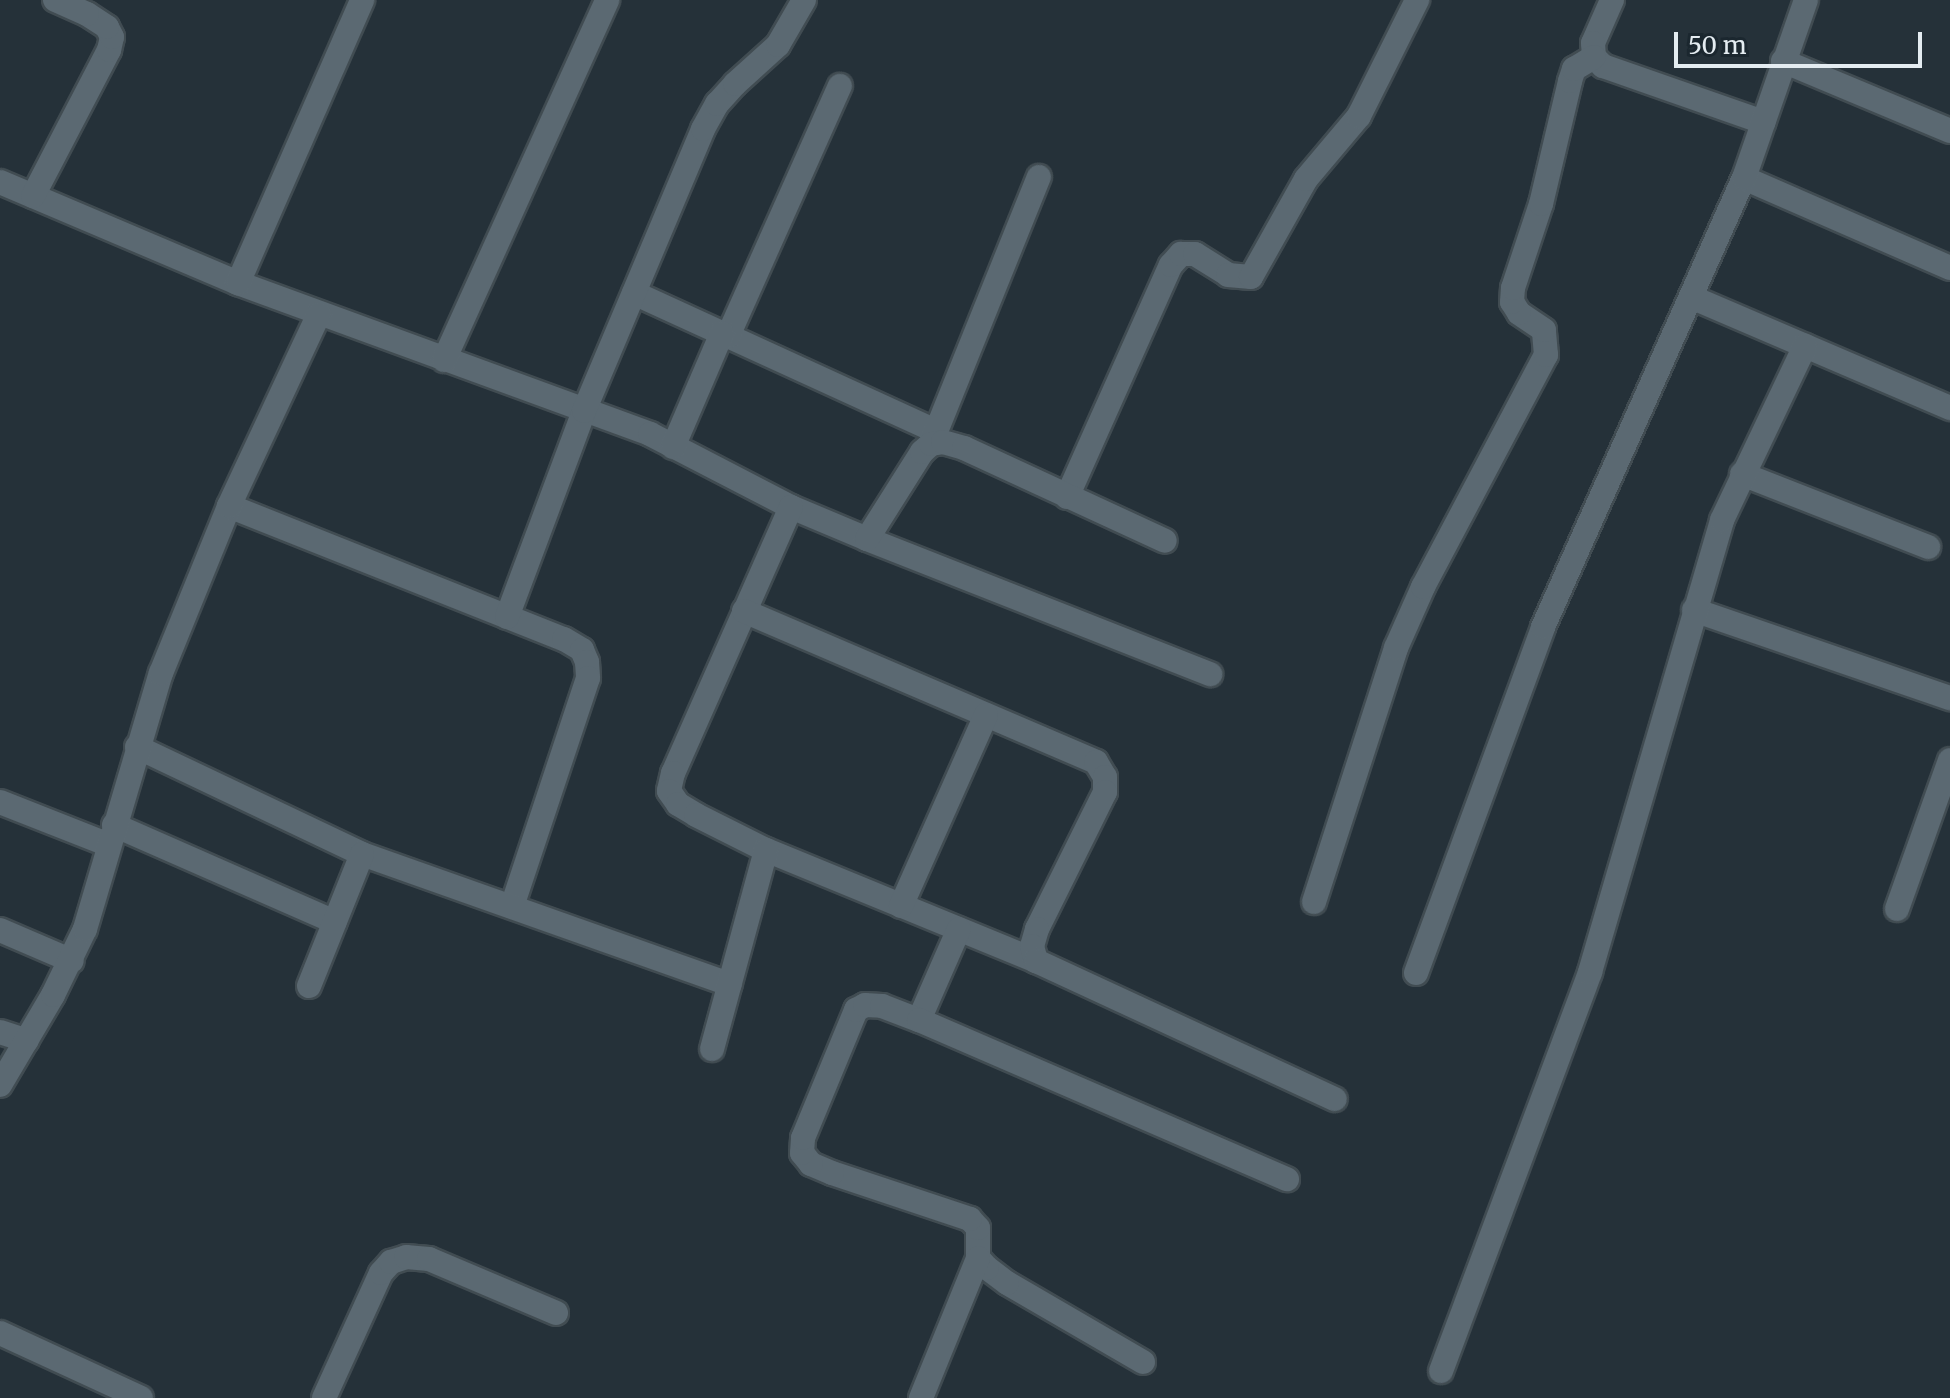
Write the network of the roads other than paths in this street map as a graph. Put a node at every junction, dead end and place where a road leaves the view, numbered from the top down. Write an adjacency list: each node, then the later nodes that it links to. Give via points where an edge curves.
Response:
1 (55, 0): 8 (street)
2 (362, 0): 19 (street)
3 (607, 0): 25 (street)
4 (804, 0): 20 (street, via 778,45 717,104)
5 (1417, 0): 31 (street, via 1359,116 1306,179 1251,277 1228,275 1195,254 1181,254 1171,265)
6 (1612, 0): 9 (street, via 1593,43)
7 (1806, 0): 10 (street)
8 (91, 7): 17 (street, via 112,37 109,50)
9 (1594, 57): 12 (street, via 1603,66); 49 (street, via 1574,69 1541,204 1513,288 1512,302 1519,313 1544,330 1546,355 1396,648)
10 (1783, 61): 12 (street); 13 (street)
11 (840, 86): 23 (street)
12 (1763, 122): 15 (street)
13 (1950, 131)
14 (1039, 177): 28 (street)
15 (1744, 178): 18 (street); 21 (street)
16 (0, 182): 17 (street)
17 (33, 196): 19 (street)
18 (1950, 268)
19 (238, 283): 22 (street)
20 (634, 293): 23 (street); 27 (street)
21 (1691, 297): 24 (street); 58 (street, via 1537,641)
22 (319, 314): 25 (street); 32 (street)
23 (725, 335): 28 (street); 29 (street)
24 (1805, 346): 26 (street); 30 (street)
25 (444, 360): 27 (street)
26 (1950, 408)
27 (584, 411): 29 (street); 39 (street)
28 (934, 437): 31 (street); 34 (street)
29 (673, 447): 33 (street)
30 (1742, 474): 36 (street); 37 (street)
31 (1067, 497): 35 (street)
32 (229, 506): 39 (street); 43 (street)
33 (791, 507): 34 (street); 38 (street)
34 (867, 539): 40 (street)
35 (1165, 541)
36 (1928, 547)
37 (1694, 610): 41 (street); 72 (street, via 1590,972)
38 (744, 611): 42 (street); 47 (street, via 669,791 696,815)
39 (507, 617): 51 (street, via 582,650 588,678)
40 (1210, 674)
41 (1950, 698)
42 (986, 715): 50 (street); 57 (street, via 1096,762 1105,777 1105,792 1037,929 1032,946)
43 (137, 747): 46 (street); 48 (street)
44 (1950, 760): 52 (street)
45 (0, 802): 46 (street)
46 (112, 835): 53 (street); 56 (street)
47 (766, 850): 50 (street); 59 (street)
48 (362, 854): 51 (street); 53 (street)
49 (1314, 902)
50 (901, 906): 54 (street)
51 (512, 907): 59 (street)
52 (1897, 909)
53 (335, 922): 60 (street)
54 (959, 929): 57 (street); 61 (street)
55 (0, 930): 56 (street)
56 (72, 961): 63 (street)
57 (1036, 961): 66 (street)
58 (1416, 973)
59 (730, 984): 64 (street)
60 (309, 986)
61 (919, 1020): 67 (street); 68 (street, via 882,1006 856,1010 803,1138 802,1153 811,1164 832,1173 970,1219 978,1228)
62 (0, 1032): 63 (street)
63 (27, 1041): 65 (street)
64 (712, 1049)
65 (0, 1085)
66 (1335, 1099)
67 (1287, 1179)
68 (978, 1258): 71 (street, via 1007,1283); 75 (street)
69 (556, 1313): 74 (street, via 429,1259 391,1262 381,1273)
70 (0, 1333): 73 (street)
71 (1143, 1362)
72 (1441, 1371)
73 (141, 1398)
74 (324, 1398)
75 (921, 1398)

